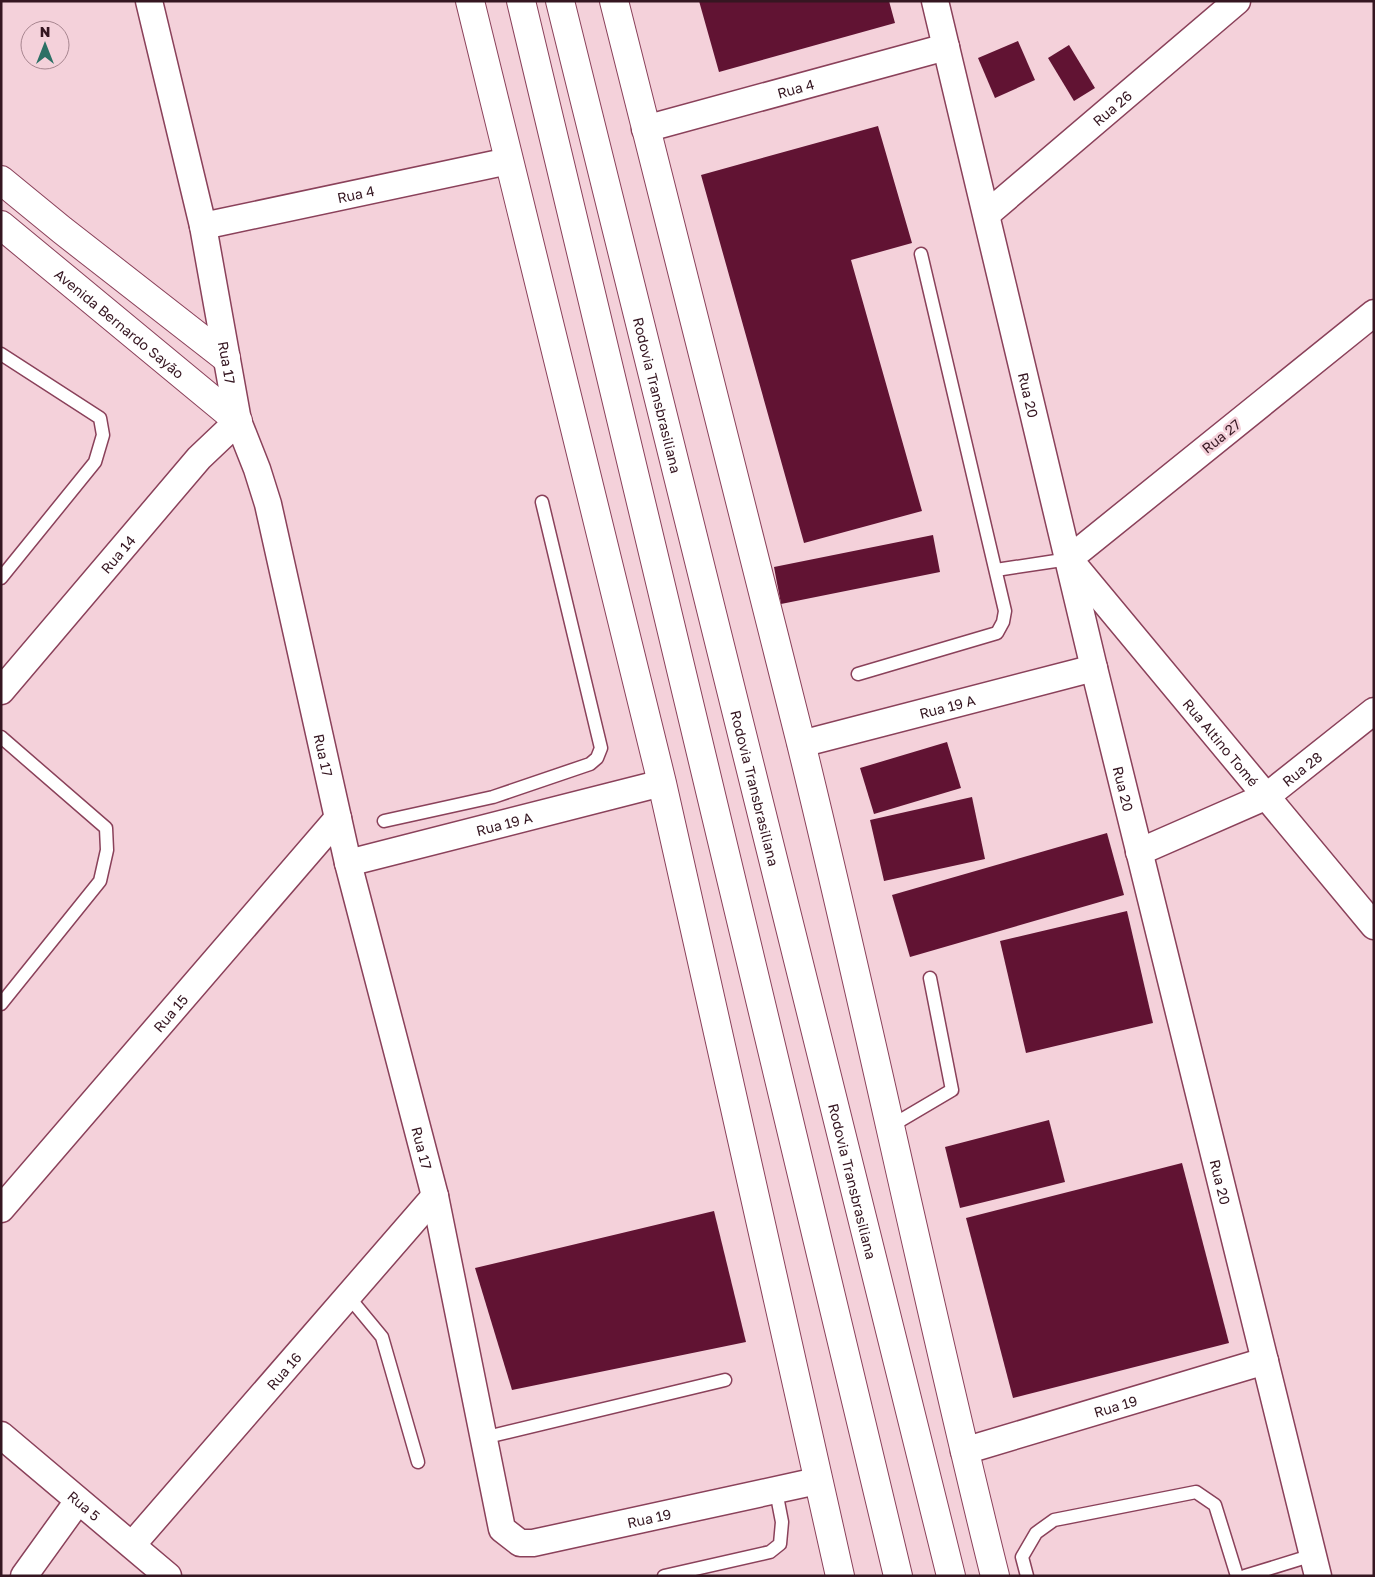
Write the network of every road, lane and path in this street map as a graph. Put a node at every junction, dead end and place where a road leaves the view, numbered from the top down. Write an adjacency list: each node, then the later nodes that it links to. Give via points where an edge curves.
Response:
1 (149, 1): 14 (street, Rua 17)
2 (470, 1): 10 (main road)
3 (521, 1): 60 (main road)
4 (560, 1): 61 (main road, Rodovia Transbrasiliana)
5 (614, 1): 9 (main road)
6 (935, 1): 8 (street, Rua 20)
7 (1237, 1): 12 (street, Rua 26)
8 (946, 47): 9 (street, Rua 4); 12 (street, Rua 20)
9 (645, 129): 29 (main road)
10 (509, 161): 14 (street, Rua 4); 30 (main road)
11 (1, 180): 18 (main road)
12 (987, 214): 21 (street, Rua 20)
13 (1, 225): 19 (main road, Avenida Bernardo Sayão)
14 (203, 226): 18 (street, Rua 17)
15 (921, 254): 22 (lane)
16 (1374, 313): 21 (street, Rua 27)
17 (1, 354): 23 (lane, via 100,418 103,435 95,462)
18 (226, 358): 19 (street, Rua 17)
19 (238, 421): 26 (street, Rua 14, via 199,458); 33 (street, Rua 17, via 268,504)
20 (542, 502): 32 (lane, via 601,748 590,764)
21 (1069, 559): 22 (lane); 24 (street, Rua 20); 31 (street, Rua Altino Tomé)
22 (996, 570): 25 (lane, via 1005,610 997,633)
23 (1, 578)
24 (1094, 668): 29 (street, Rua 19 A); 35 (street, Rua 20)
25 (858, 674)
26 (1, 691)
27 (1374, 711): 31 (street, Rua 28)
28 (1, 737): 39 (lane, via 106,828 107,850 100,881)
29 (801, 744): 40 (main road)
30 (662, 783): 32 (street, Rua 19 A); 50 (main road)
31 (1267, 796): 35 (street, Rua 28); 37 (street, Rua Altino Tomé)
32 (497, 811): 34 (lane); 36 (street, Rua 19 A)
33 (338, 818): 36 (street, Rua 17); 42 (street, Rua 15)
34 (384, 821)
35 (1139, 852): 44 (street, Rua 20)
36 (348, 863): 41 (street, Rua 17)
37 (1374, 926)
38 (930, 978): 40 (lane, via 952,1090)
39 (1, 1004)
40 (891, 1126): 48 (main road)
41 (435, 1196): 43 (street, Rua 16); 47 (street, Rua 17)
42 (1, 1209)
43 (348, 1296): 49 (lane, via 382,1337); 54 (street, Rua 16)
44 (1265, 1361): 48 (street, Rua 19); 55 (street, Rua 20)
45 (725, 1380): 47 (lane)
46 (1, 1434): 52 (street, Rua 5)
47 (483, 1438): 53 (street, Rua 17)
48 (964, 1451): 62 (main road)
49 (418, 1462)
50 (817, 1481): 51 (street, Rua 19); 59 (main road)
51 (776, 1491): 53 (street, Rua 19, via 533,1543 520,1543 510,1537 502,1529); 58 (lane, via 782,1522 780,1544 770,1552)
52 (78, 1501): 54 (street, Rua 5); 56 (street)
53 (497, 1511)
54 (132, 1545): 57 (street, Rua 5)
55 (1316, 1565): 65 (lane)
56 (24, 1576)
57 (168, 1576)
58 (664, 1576)
59 (840, 1576)
60 (898, 1576)
61 (950, 1576)
62 (995, 1576)
63 (1027, 1576): 64 (lane, via 1022,1558 1036,1533 1054,1520 1196,1492 1215,1505)
64 (1238, 1576)
65 (1245, 1576)

